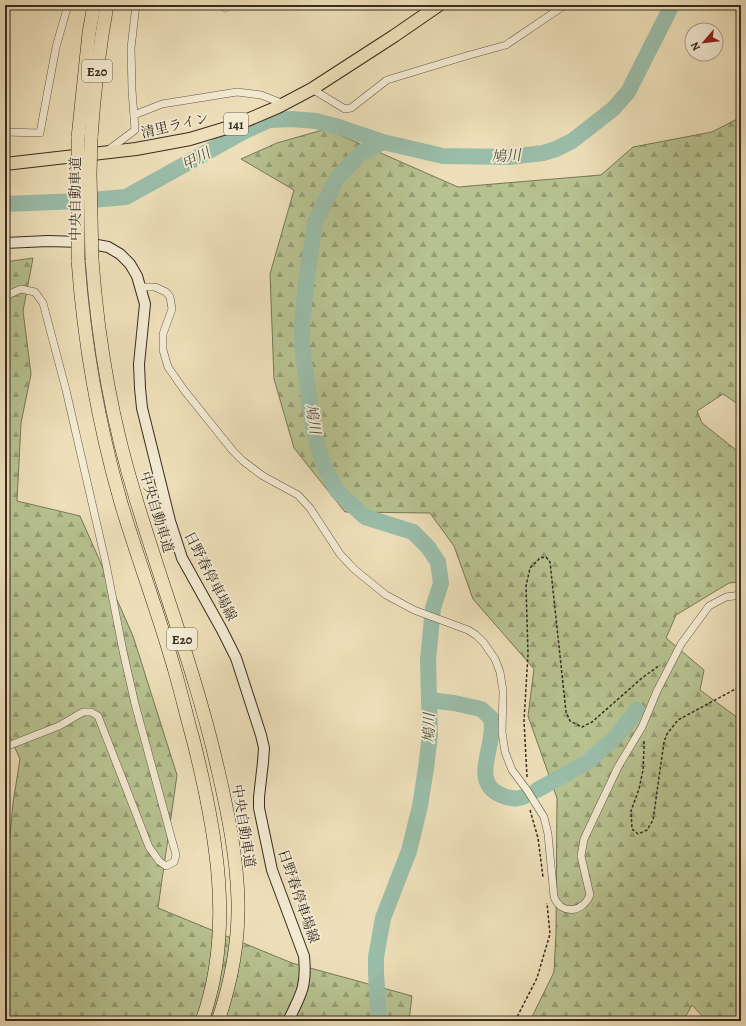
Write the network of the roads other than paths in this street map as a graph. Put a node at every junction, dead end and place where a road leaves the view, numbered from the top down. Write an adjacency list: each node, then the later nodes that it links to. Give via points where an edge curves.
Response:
1 (68, 5): 10 (street, via 56,47 40,133)
2 (94, 5): 11 (highway, 中央自動車道 / E20, via 87,48)
3 (107, 5): 11 (highway, 中央自動車道 / E20, via 94,95)
4 (136, 5): 9 (street, via 131,48)
5 (439, 5): 7 (highway, 清里ライン / 141)
6 (565, 5): 7 (street, via 506,45 387,80 351,108 345,108)
7 (312, 89): 8 (highway, 清里ライン / 141)
8 (284, 104): 9 (street, via 261,95 237,92 162,104); 12 (highway, 清里ライン / 141, via 233,126 190,139)
9 (134, 115): 12 (street, via 135,130)
10 (5, 132)
11 (84, 138): 19 (highway, 中央自動車道 / E20, bridge, via 78,260 86,339 106,448 176,675 205,789 214,841 218,871 219,927 212,985); 20 (highway, 中央自動車道 / E20, bridge, via 90,182 92,260 100,336 120,444 135,498 191,666 213,748 232,836 237,887 237,930 226,999)
12 (105, 152): 13 (highway, 清里ライン / 141)
13 (5, 164)
14 (5, 243): 15 (main road, 日野春停車場線, via 81,242 108,247 130,264 138,276)
15 (141, 287): 17 (street, via 155,287 170,297 172,310 164,334 163,350 168,367 233,451 263,476 298,495 310,508 340,554 386,595 414,610 455,624 476,635 495,659 503,691 502,732 505,752 512,770 544,817 554,897 556,903 566,909 579,908 590,895 581,856 584,839 618,766 642,727 681,644 709,606 726,597); 21 (main road, 日野春停車場線, via 144,304 139,364 140,395 170,521 182,558 236,658 264,748 259,808 272,870 301,944 305,963 305,984)
16 (5, 296): 18 (street, via 21,289 35,292 43,303 68,397 134,696 176,855 174,862 166,866 149,847 98,716 91,712 83,712 59,726)
17 (741, 595)
18 (5, 746)
19 (202, 1021)
20 (218, 1021)
21 (288, 1021)

